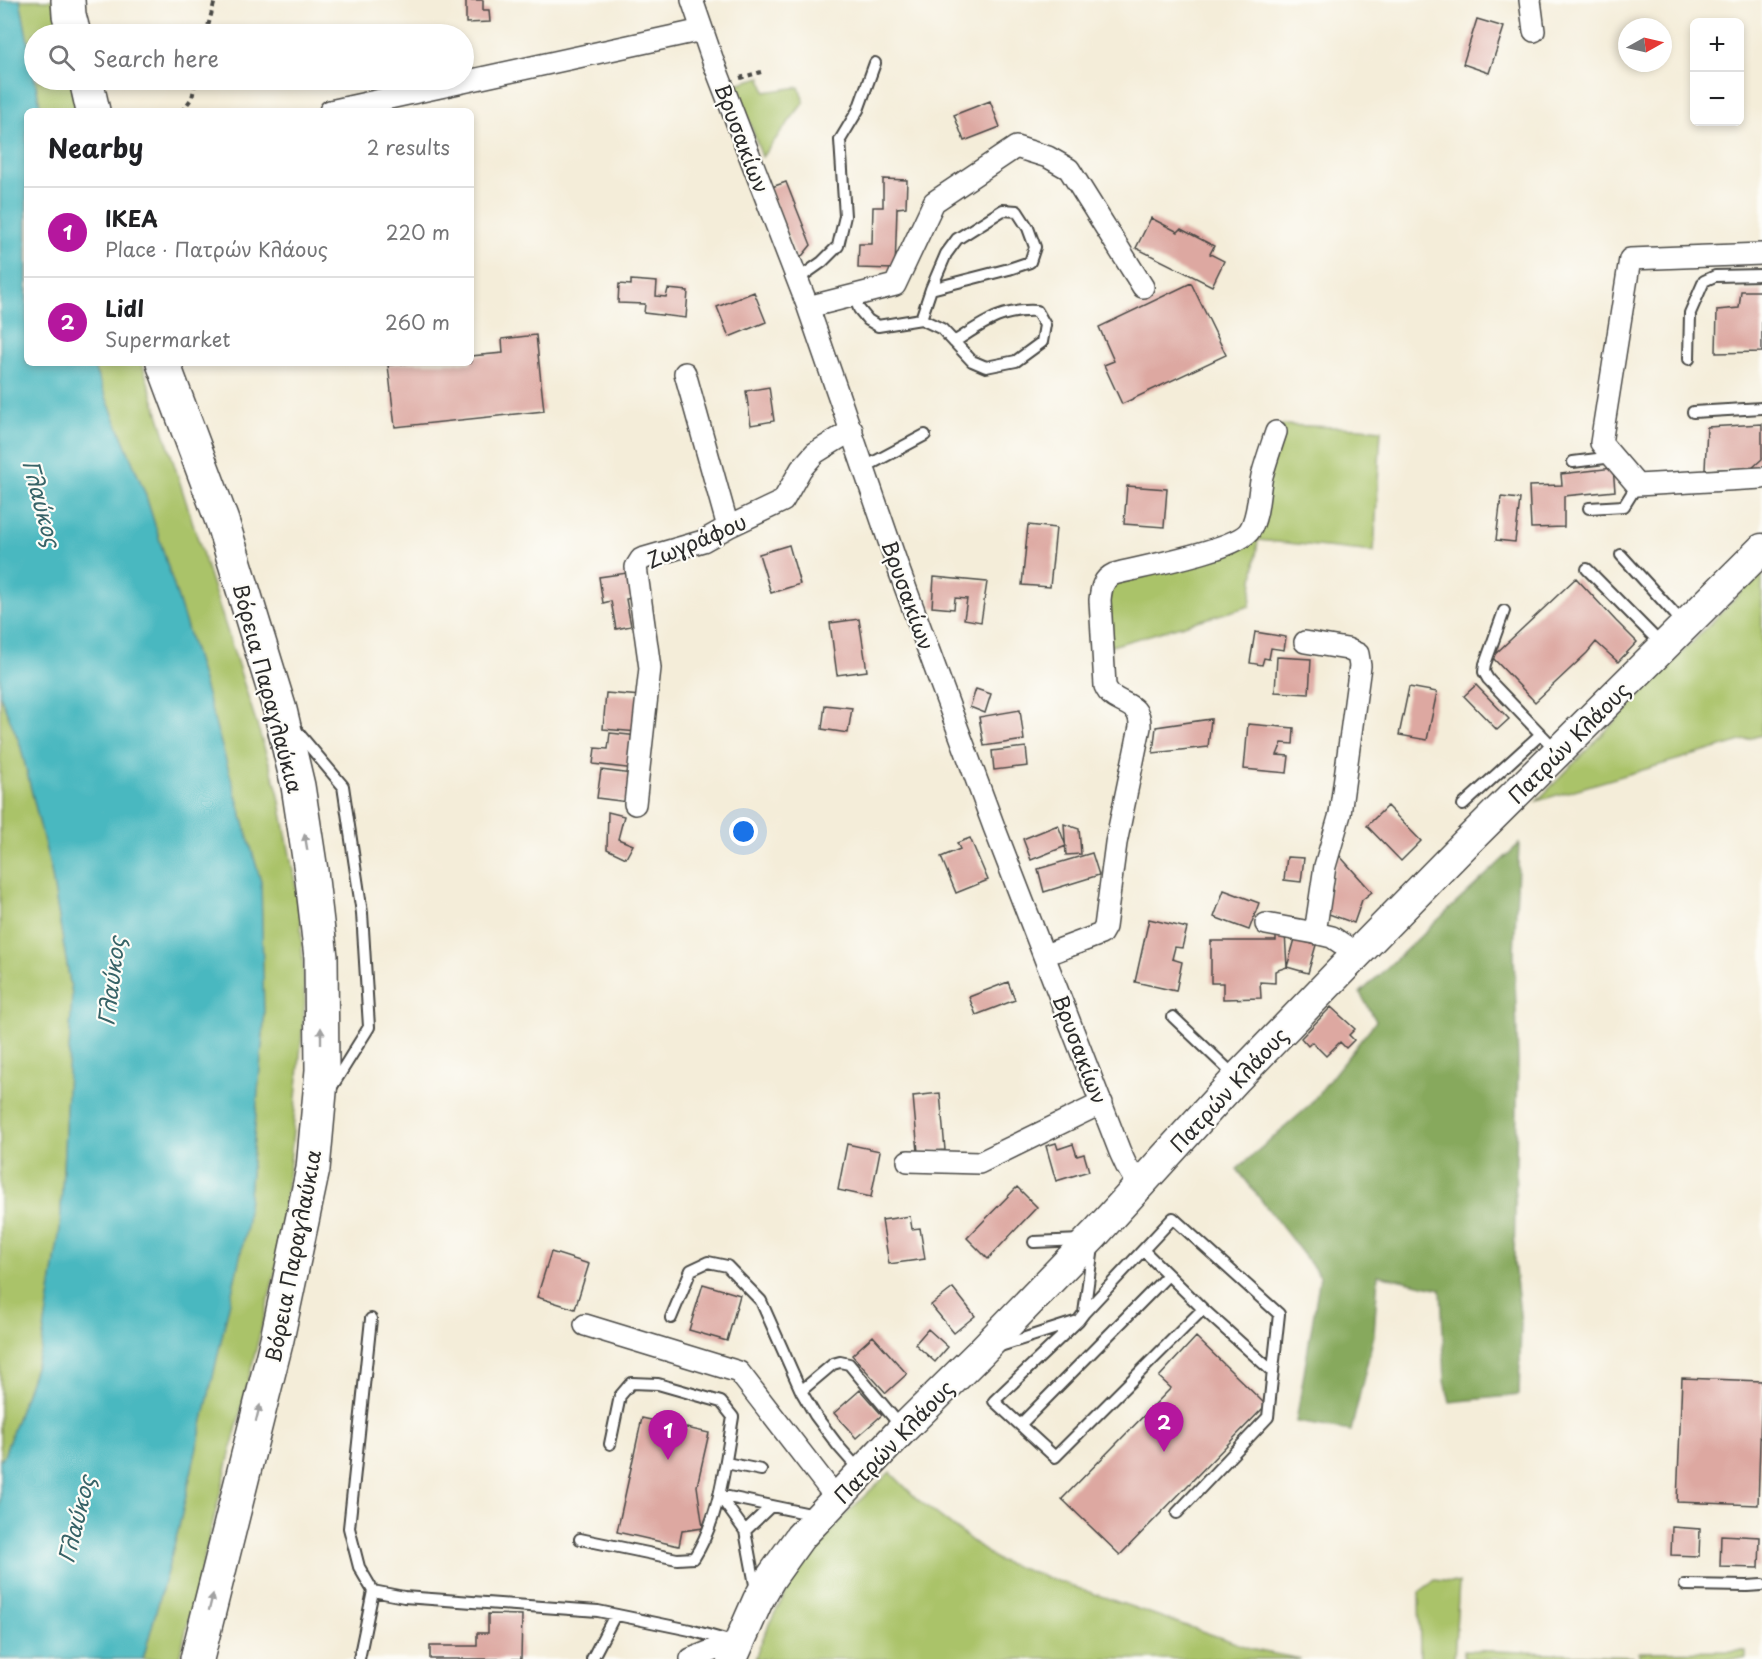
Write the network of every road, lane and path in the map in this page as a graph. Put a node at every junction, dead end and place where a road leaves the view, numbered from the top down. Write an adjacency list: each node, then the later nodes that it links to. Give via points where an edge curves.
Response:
1 (215, 0): 4 (path)
2 (692, 0): 5 (street, Βρυσακίων)
3 (1530, 0): 6 (street)
4 (209, 24)
5 (702, 30): 8 (street); 17 (street, Βρυσακίων)
6 (1534, 31)
7 (875, 63): 17 (lane, via 858,111 840,140 845,216 838,246)
8 (474, 80)
9 (88, 90): 12 (main road)
10 (194, 90): 13 (path)
11 (426, 90): 14 (street)
12 (92, 108)
13 (184, 108)
14 (344, 108)
15 (1762, 254): 32 (street, via 1630,259 1601,443)
16 (1762, 275): 24 (lane, via 1715,276 1704,281 1690,313)
17 (798, 279): 21 (street, Βρυσακίων)
18 (1143, 287): 20 (street, via 1069,169 1048,157 1016,147 934,202 895,285)
19 (932, 289): 19 (lane, via 957,238 1003,210 1017,211 1035,247 1030,262); 22 (lane)
20 (854, 295): 21 (street); 22 (lane, via 859,309 878,326)
21 (808, 307): 29 (street, Βρυσακίων)
22 (921, 319): 23 (lane, via 942,329)
23 (954, 342): 23 (lane, via 972,361 986,367 1016,361 1042,342 1045,325 1037,311 1019,310 995,317)
24 (1689, 359)
25 (164, 366): 46 (main road, Βόρεια Παραγλαύκια, via 222,521)
26 (685, 373): 38 (street)
27 (1762, 408): 28 (lane)
28 (1693, 412)
29 (852, 430): 34 (street, Βρυσακίων); 38 (street, Ζωγράφου, via 815,453 783,501)
30 (1276, 432): 53 (street, via 1254,521 1246,536 1213,549 1114,574 1102,586 1105,686 1112,696 1136,709 1140,727 1116,843 1106,927 1101,934)
31 (925, 435): 34 (lane)
32 (1613, 457): 33 (lane); 36 (street)
33 (1573, 462)
34 (865, 467): 53 (street, Βρυσακίων, via 900,573)
35 (1762, 477): 36 (street)
36 (1637, 485): 37 (lane, via 1624,506)
37 (1589, 508)
38 (728, 527): 48 (street, Ζωγράφου, via 703,541 641,559 636,567 650,668)
39 (1762, 549): 43 (main road, Πατρών Κλάους)
40 (1621, 555): 43 (lane)
41 (1587, 569): 45 (lane)
42 (1504, 612): 47 (lane, via 1484,672)
43 (1686, 626): 45 (main road, Πατρών Κλάους)
44 (1305, 642): 51 (street, via 1347,649 1358,654 1360,666 1340,814 1325,866)
45 (1665, 647): 47 (main road, Πατρών Κλάους)
46 (280, 710): 57 (main road, Βόρεια Παραγλαύκια, one-way to 46, via 322,1070 321,957 298,786); 57 (lane, via 343,786 362,913 369,1027)
47 (1550, 743): 49 (lane); 52 (main road, Πατρών Κλάους)
48 (635, 804)
49 (1463, 805)
50 (1266, 924): 51 (street)
51 (1315, 933): 52 (street, via 1332,937)
52 (1357, 954): 55 (main road, Πατρών Κλάους)
53 (1045, 955): 56 (street, Βρυσακίων)
54 (1173, 1017): 55 (lane)
55 (1237, 1078): 59 (main road, Πατρών Κλάους)
56 (1102, 1103): 58 (street, via 979,1163); 59 (street, Βρυσακίων)
57 (318, 1108): 90 (main road, Βόρεια Παραγλαύκια, one-way to 57, via 282,1316 313,1169)
58 (908, 1161)
59 (1138, 1185): 60 (main road, Πατρών Κλάους)
60 (1091, 1237): 61 (lane); 65 (lane); 69 (main road, Πατρών Κλάους)
61 (1034, 1242)
62 (1143, 1250): 63 (lane); 65 (lane); 70 (lane, via 1173,1218 1279,1314)
63 (1168, 1275): 64 (lane); 72 (lane)
64 (1203, 1309): 70 (lane); 72 (lane, via 1055,1457)
65 (1081, 1317): 69 (lane); 72 (lane, via 994,1401)
66 (671, 1318): 71 (lane, via 691,1270 708,1262 727,1266 761,1301)
67 (371, 1320): 86 (lane, via 349,1528 358,1567)
68 (585, 1325): 80 (street, via 739,1372)
69 (980, 1353): 73 (main road, Πατρών Κλάους)
70 (1273, 1372): 81 (lane, via 1268,1417)
71 (801, 1391): 73 (lane, via 833,1365 849,1364); 77 (lane, via 839,1448)
72 (1020, 1425)
73 (903, 1429): 77 (main road, Πατρών Κλάους)
74 (610, 1444): 75 (lane, via 620,1396 631,1383 658,1384 721,1402 733,1418)
75 (726, 1463): 76 (lane); 78 (lane)
76 (761, 1470)
77 (862, 1473): 80 (main road, Πατρών Κλάους)
78 (719, 1495): 79 (lane); 82 (lane); 83 (lane, via 704,1541 694,1557 677,1559)
79 (771, 1506): 80 (lane); 82 (lane)
80 (829, 1507): 87 (main road, Πατρών Κλάους, via 800,1537)
81 (1177, 1513)
82 (745, 1531): 87 (lane)
83 (580, 1539)
84 (1685, 1585): 85 (lane)
85 (1762, 1585)
86 (373, 1591): 88 (lane); 91 (lane)
87 (758, 1600): 89 (main road, Πατρών Κλάους)
88 (615, 1615): 89 (lane, via 690,1630); 92 (lane)
89 (735, 1651): 93 (street, via 721,1647)
90 (197, 1659)
91 (359, 1659)
92 (592, 1659)
93 (691, 1659)

